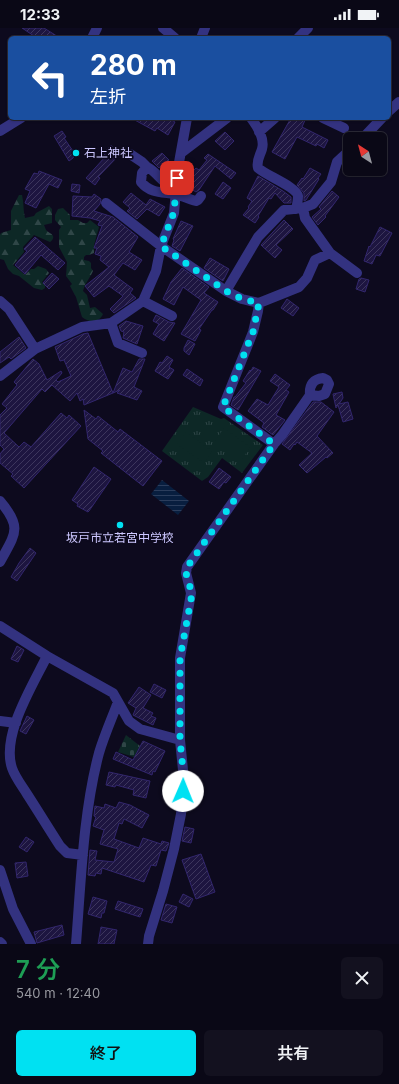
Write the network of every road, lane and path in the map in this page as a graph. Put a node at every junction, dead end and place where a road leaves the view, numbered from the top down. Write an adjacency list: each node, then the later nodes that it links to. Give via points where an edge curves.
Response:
1 (163, 28): 3 (street)
2 (308, 28): 4 (street)
3 (173, 36)
4 (300, 36)
5 (399, 102): 6 (street)
6 (391, 109)
7 (18, 120): 15 (street)
8 (185, 120): 18 (street)
9 (224, 120): 18 (street)
10 (252, 120): 16 (street)
11 (273, 120): 16 (street)
12 (327, 120): 14 (street)
13 (380, 120): 17 (street)
14 (344, 128)
15 (0, 131)
16 (259, 132): 25 (street, via 262,145 258,168 297,192)
17 (369, 132)
18 (181, 153): 22 (street)
19 (130, 154): 21 (street)
20 (343, 156): 25 (street, via 337,162 331,182 318,200)
21 (147, 167): 22 (street); 22 (street, via 142,173 141,182 144,186 159,192)
22 (176, 191): 23 (street, via 196,201); 26 (street, via 174,212)
23 (201, 196)
24 (106, 202): 26 (street)
25 (300, 208): 27 (street); 29 (street, via 284,210 258,237)
26 (161, 246): 29 (street); 31 (street, via 156,271)
27 (330, 253): 28 (street); 32 (street, via 315,260 307,278 299,287)
28 (357, 273)
29 (226, 291): 32 (street, via 242,299)
30 (0, 301): 35 (street, via 9,309)
31 (143, 301): 33 (street); 34 (street)
32 (259, 303): 39 (street, via 253,332 223,407)
33 (172, 316)
34 (110, 323): 35 (street, via 82,327); 36 (street, via 118,343)
35 (35, 349): 37 (street)
36 (142, 353)
37 (0, 376)
38 (310, 394): 39 (street)
39 (274, 444): 47 (street, via 187,567 186,573 192,594 180,658)
40 (0, 501): 41 (street, via 13,518 14,530 13,539)
41 (0, 562)
42 (0, 626): 43 (street)
43 (47, 656): 44 (street, via 113,693); 46 (street)
44 (118, 702): 47 (street, via 129,721 140,729); 48 (street, via 99,752)
45 (0, 721): 46 (street)
46 (16, 723): 48 (street, via 10,760 12,768 60,846 67,854)
47 (180, 740): 54 (street, via 184,780 180,814)
48 (83, 855): 53 (street)
49 (0, 870): 52 (street, via 13,909)
50 (0, 942): 51 (street)
51 (2, 944)
52 (31, 944)
53 (76, 944)
54 (148, 944)

